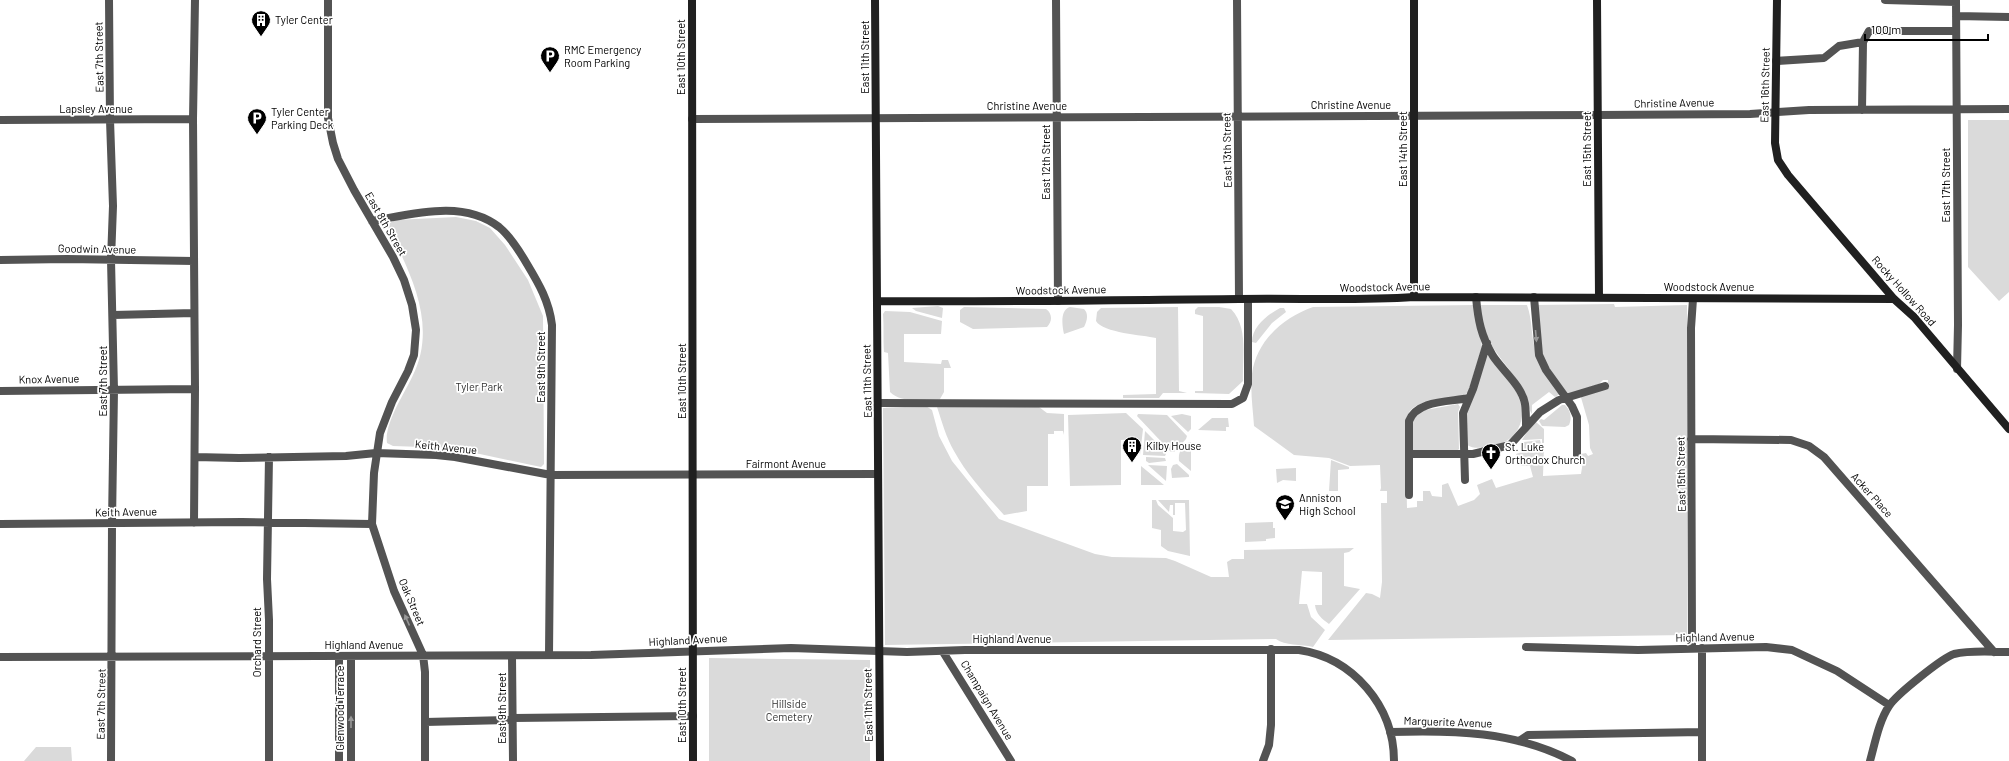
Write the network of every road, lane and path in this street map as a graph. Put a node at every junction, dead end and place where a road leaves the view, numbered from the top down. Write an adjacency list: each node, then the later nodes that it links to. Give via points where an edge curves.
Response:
1 (110, 0): 30 (street, East 7th Street)
2 (195, 0): 27 (street)
3 (328, 0): 32 (street, East 8th Street, via 328,118 338,159)
4 (692, 0): 28 (street, East 10th Street)
5 (875, 0): 26 (street, East 11th Street)
6 (1056, 0): 24 (street, East 12th Street)
7 (1237, 0): 25 (street, East 13th Street)
8 (1414, 0): 23 (street, East 14th Street)
9 (1597, 0): 22 (street, East 15th Street)
10 (1776, 0): 17 (street, East 16th Street)
11 (1885, 0): 12 (street)
12 (1956, 1): 13 (street, East 17th Street)
13 (1956, 16): 14 (street); 15 (street, East 17th Street)
14 (2009, 17)
15 (1956, 31): 16 (street, via 1869,30); 19 (street, East 17th Street)
16 (1863, 42): 17 (street, via 1839,46 1824,58); 20 (street)
17 (1776, 61): 21 (street, East 16th Street)
18 (2009, 108): 19 (street, Christine Avenue)
19 (1957, 109): 20 (street, Christine Avenue); 48 (street, East 17th Street)
20 (1862, 110): 21 (street, Christine Avenue)
21 (1776, 112): 22 (street, Christine Avenue); 31 (street, East 16th Street, via 1775,144 1778,160)
22 (1598, 115): 23 (street, Christine Avenue); 39 (street, East 15th Street)
23 (1414, 116): 25 (street, Christine Avenue); 36 (street, East 14th Street)
24 (1057, 117): 25 (street, Christine Avenue); 26 (street, Christine Avenue); 44 (street, East 12th Street)
25 (1238, 117): 40 (street, East 13th Street)
26 (876, 118): 28 (street, Christine Avenue); 43 (street, East 11th Street)
27 (192, 119): 30 (street, Lapsley Avenue); 35 (street)
28 (692, 119): 67 (street, East 10th Street)
29 (0, 120): 30 (street, Lapsley Avenue)
30 (110, 120): 34 (street, East 7th Street, via 113,206)
31 (1784, 168): 42 (street, Rocky Hollow Road)
32 (372, 221): 59 (street, East 8th Street, via 404,280 416,330 412,360 385,417); 66 (street, East 9th Street, via 430,211 457,210 485,218 500,228 522,256 544,293 550,309)
33 (0, 260): 34 (street, Goodwin Avenue)
34 (111, 260): 35 (street, Goodwin Avenue); 46 (street, East 7th Street)
35 (194, 261): 45 (street)
36 (1414, 297): 37 (street, Woodstock Avenue); 40 (street, Woodstock Avenue)
37 (1476, 297): 38 (street, Woodstock Avenue); 47 (street, via 1478,322)
38 (1534, 297): 39 (street, Woodstock Avenue); 54 (street, one-way to 54, via 1539,355 1546,370)
39 (1599, 298): 41 (street, Woodstock Avenue)
40 (1243, 299): 44 (street, Woodstock Avenue); 55 (street, East 13th Street, via 1248,384 1243,398 1232,404)
41 (1693, 299): 42 (street, Woodstock Avenue); 58 (street, East 15th Street)
42 (1894, 299): 48 (street, Rocky Hollow Road, via 1914,317)
43 (877, 301): 44 (street, Woodstock Avenue); 55 (street, East 11th Street)
44 (1058, 301)
45 (194, 313): 46 (street); 50 (street)
46 (113, 315): 51 (street, East 7th Street)
47 (1487, 343): 53 (street); 56 (street, via 1518,389 1525,404)
48 (1957, 369): 57 (street, Rocky Hollow Road)
49 (1605, 386): 54 (street)
50 (195, 389): 51 (street, Knox Avenue); 62 (street)
51 (114, 390): 52 (street, Knox Avenue); 70 (street, East 7th Street)
52 (0, 391)
53 (1469, 398): 60 (street, via 1423,406 1411,415); 61 (street, via 1463,413)
54 (1566, 398): 56 (street, via 1540,412); 64 (street, via 1576,417)
55 (878, 403): 65 (street, East 11th Street)
56 (1526, 426): 61 (street, via 1518,439 1510,445)
57 (2009, 429)
58 (1691, 439): 76 (street, East 15th Street); 82 (street, Acker Place, via 1781,439 1809,446 1824,457)
59 (376, 453): 63 (street, Keith Avenue); 66 (street, Keith Avenue, via 455,457); 74 (street, Oak Street)
60 (1409, 454): 61 (street); 69 (street)
61 (1464, 454): 68 (street)
62 (195, 457): 63 (street, Keith Avenue); 71 (street)
63 (269, 458): 72 (street, Orchard Street)
64 (1577, 459)
65 (878, 474): 67 (street, Fairmont Avenue); 79 (street, East 11th Street)
66 (551, 475): 67 (street, Keith Avenue); 85 (street, East 9th Street)
67 (693, 475): 80 (street, East 10th Street)
68 (1465, 480)
69 (1410, 495)
70 (112, 523): 71 (street, Keith Avenue); 73 (street, Keith Avenue); 86 (street, East 7th Street)
71 (194, 523): 72 (street, Keith Avenue)
72 (268, 523): 74 (street, Keith Avenue); 87 (street, Orchard Street)
73 (0, 524)
74 (372, 524): 84 (street, Oak Street, one-way to 74, via 394,591)
75 (1526, 648): 76 (street, Highland Avenue)
76 (1692, 648): 77 (street, Highland Avenue)
77 (1702, 648): 92 (street, Highland Avenue, via 1766,647 1792,650 1837,671); 97 (street)
78 (1271, 649): 81 (street, Highland Avenue); 96 (street, Highland Avenue, via 1298,650 1322,655 1340,663 1365,686 1382,709); 110 (street, via 1271,725 1269,745)
79 (879, 650): 80 (street, Highland Avenue, via 791,648); 81 (street, Highland Avenue); 108 (street, East 11th Street)
80 (693, 652): 85 (street, Highland Avenue); 93 (street, East 10th Street)
81 (943, 652): 109 (street, Champaign Avenue)
82 (1994, 652): 83 (street); 92 (street, via 1953,654 1929,669)
83 (2009, 652)
84 (423, 655): 89 (street, Highland Avenue); 90 (street, Highland Avenue); 95 (street, Oak Street)
85 (549, 655): 90 (street, Highland Avenue)
86 (112, 656): 87 (street, Highland Avenue); 91 (street, Highland Avenue); 101 (street, East 7th Street)
87 (269, 656): 88 (street, Highland Avenue); 102 (street, Orchard Street)
88 (339, 656): 89 (street, Highland Avenue); 99 (street, Glenwood Terrace)
89 (351, 656): 100 (street, Glenwood Terrace, one-way to 89)
90 (512, 656): 94 (street, East 9th Street)
91 (0, 657)
92 (1889, 705): 114 (street)
93 (693, 716): 94 (street); 107 (street, East 10th Street)
94 (513, 718): 95 (street); 106 (street, East 9th Street)
95 (424, 722): 105 (street, Oak Street)
96 (1390, 732): 98 (street, Marguerite Avenue, via 1492,734); 111 (street)
97 (1702, 732): 98 (street, via 1528,735); 113 (street)
98 (1519, 741): 112 (street, Marguerite Avenue, via 1542,747)
99 (339, 742): 100 (street); 103 (street, Glenwood Terrace)
100 (351, 742): 104 (street, Glenwood Terrace)
101 (111, 761)
102 (269, 761)
103 (339, 761)
104 (351, 761)
105 (424, 761)
106 (513, 761)
107 (693, 761)
108 (880, 761)
109 (1011, 761)
110 (1263, 761)
111 (1394, 761)
112 (1572, 761)
113 (1702, 761)
114 (1870, 761)

